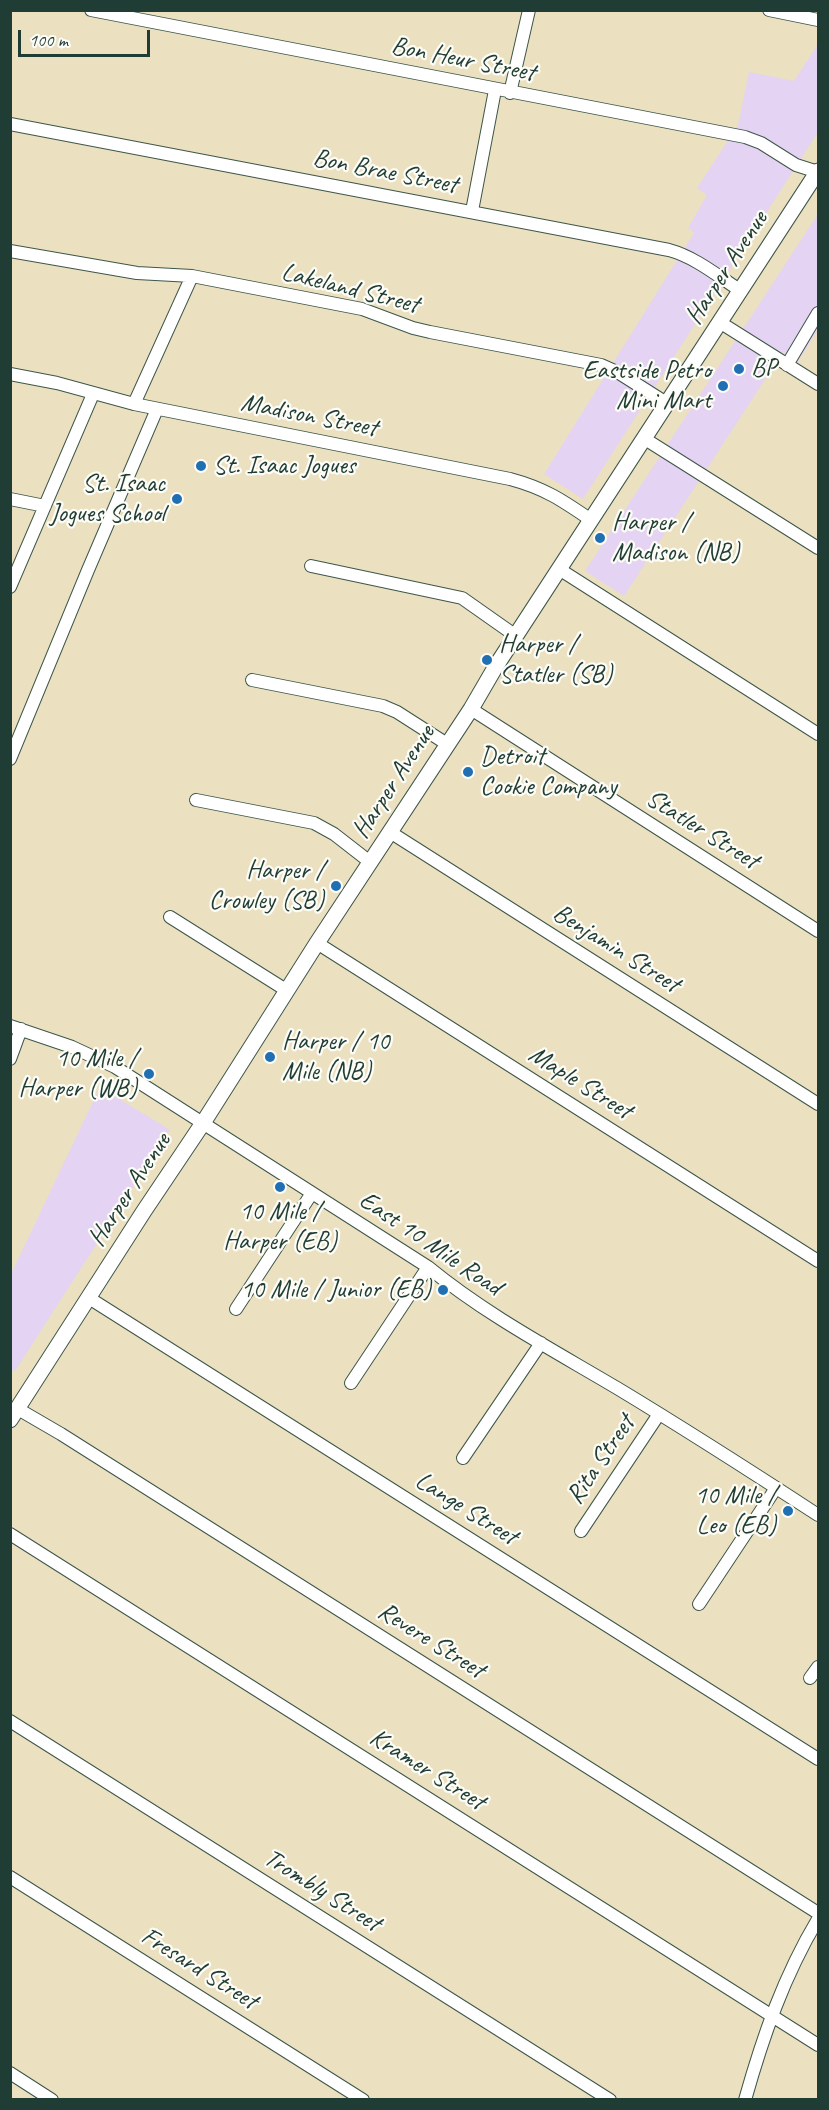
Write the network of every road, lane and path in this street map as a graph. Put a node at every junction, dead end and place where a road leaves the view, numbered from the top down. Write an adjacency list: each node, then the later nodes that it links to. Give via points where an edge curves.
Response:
1 (91, 10): 5 (street, Bon Heur Street)
2 (529, 10): 6 (street)
3 (769, 10): 4 (street)
4 (819, 20)
5 (495, 90): 6 (street, Bon Heur Street); 9 (street)
6 (510, 93): 8 (street, Bon Heur Street, via 746,137 796,165)
7 (10, 124): 9 (street, Bon Brae Street)
8 (818, 171): 12 (main road, Harper Avenue)
9 (472, 212): 12 (street, Bon Brae Street, via 679,253)
10 (10, 251): 11 (street, Lakeland Street, via 137,273)
11 (192, 276): 19 (street, Lakeland Street, via 362,309 430,332 601,365); 20 (street)
12 (741, 291): 14 (main road, Harper Avenue)
13 (819, 313): 15 (street)
14 (721, 323): 15 (street); 19 (main road, Harper Avenue)
15 (787, 364): 17 (street)
16 (10, 374): 18 (street, Madison Street)
17 (819, 384)
18 (93, 394): 20 (street, Madison Street); 24 (street)
19 (668, 404): 22 (main road, Harper Avenue)
20 (134, 405): 21 (street, Madison Street)
21 (157, 409): 25 (street, Madison Street, via 535,485); 35 (street)
22 (645, 439): 25 (main road, Harper Avenue); 26 (street)
23 (10, 499): 24 (street)
24 (45, 506): 29 (street)
25 (591, 520): 28 (main road, Harper Avenue)
26 (819, 548)
27 (311, 566): 30 (street, via 462,598)
28 (559, 569): 30 (main road, Harper Avenue); 33 (street)
29 (10, 587)
30 (516, 636): 32 (main road, Harper Avenue)
31 (252, 680): 34 (street, via 382,706)
32 (471, 709): 34 (main road, Harper Avenue); 40 (street, Statler Street)
33 (819, 734)
34 (447, 744): 37 (main road, Harper Avenue)
35 (10, 759)
36 (196, 800): 38 (street, via 314,824)
37 (390, 832): 38 (main road, Harper Avenue); 45 (street, Benjamin Street)
38 (370, 862): 41 (main road, Harper Avenue)
39 (170, 917): 42 (street)
40 (819, 931)
41 (316, 943): 42 (main road, Harper Avenue); 48 (street, Maple Street)
42 (286, 990): 46 (main road, Harper Avenue)
43 (16, 1027): 44 (street); 46 (street, East 10 Mile Road, via 115,1067)
44 (10, 1059)
45 (819, 1104)
46 (203, 1124): 47 (street, East 10 Mile Road); 50 (main road, Harper Avenue)
47 (312, 1193): 49 (street, East 10 Mile Road); 51 (street)
48 (819, 1261)
49 (428, 1267): 52 (street, East 10 Mile Road); 53 (street)
50 (89, 1298): 54 (main road, Harper Avenue); 65 (street, Lange Street)
51 (236, 1309)
52 (541, 1343): 55 (street, East 10 Mile Road); 56 (street)
53 (351, 1383)
54 (14, 1414): 67 (street, Revere Street, via 61,1434)
55 (659, 1414): 57 (street, East 10 Mile Road); 59 (street, Rita Street)
56 (463, 1458)
57 (776, 1488): 58 (street, East 10 Mile Road); 61 (street)
58 (819, 1515)
59 (581, 1531)
60 (10, 1534): 69 (street, Kramer Street)
61 (699, 1604)
62 (819, 1667): 63 (street)
63 (810, 1678)
64 (10, 1721): 74 (street, Trombly Street)
65 (819, 1759)
66 (10, 1877): 73 (street, Fresard Street)
67 (819, 1913)
68 (819, 1919): 69 (street, via 794,1962)
69 (771, 2015): 70 (street, Kramer Street); 75 (street)
70 (819, 2045)
71 (10, 2073): 72 (street)
72 (52, 2100)
73 (363, 2100)
74 (610, 2100)
75 (745, 2100)

